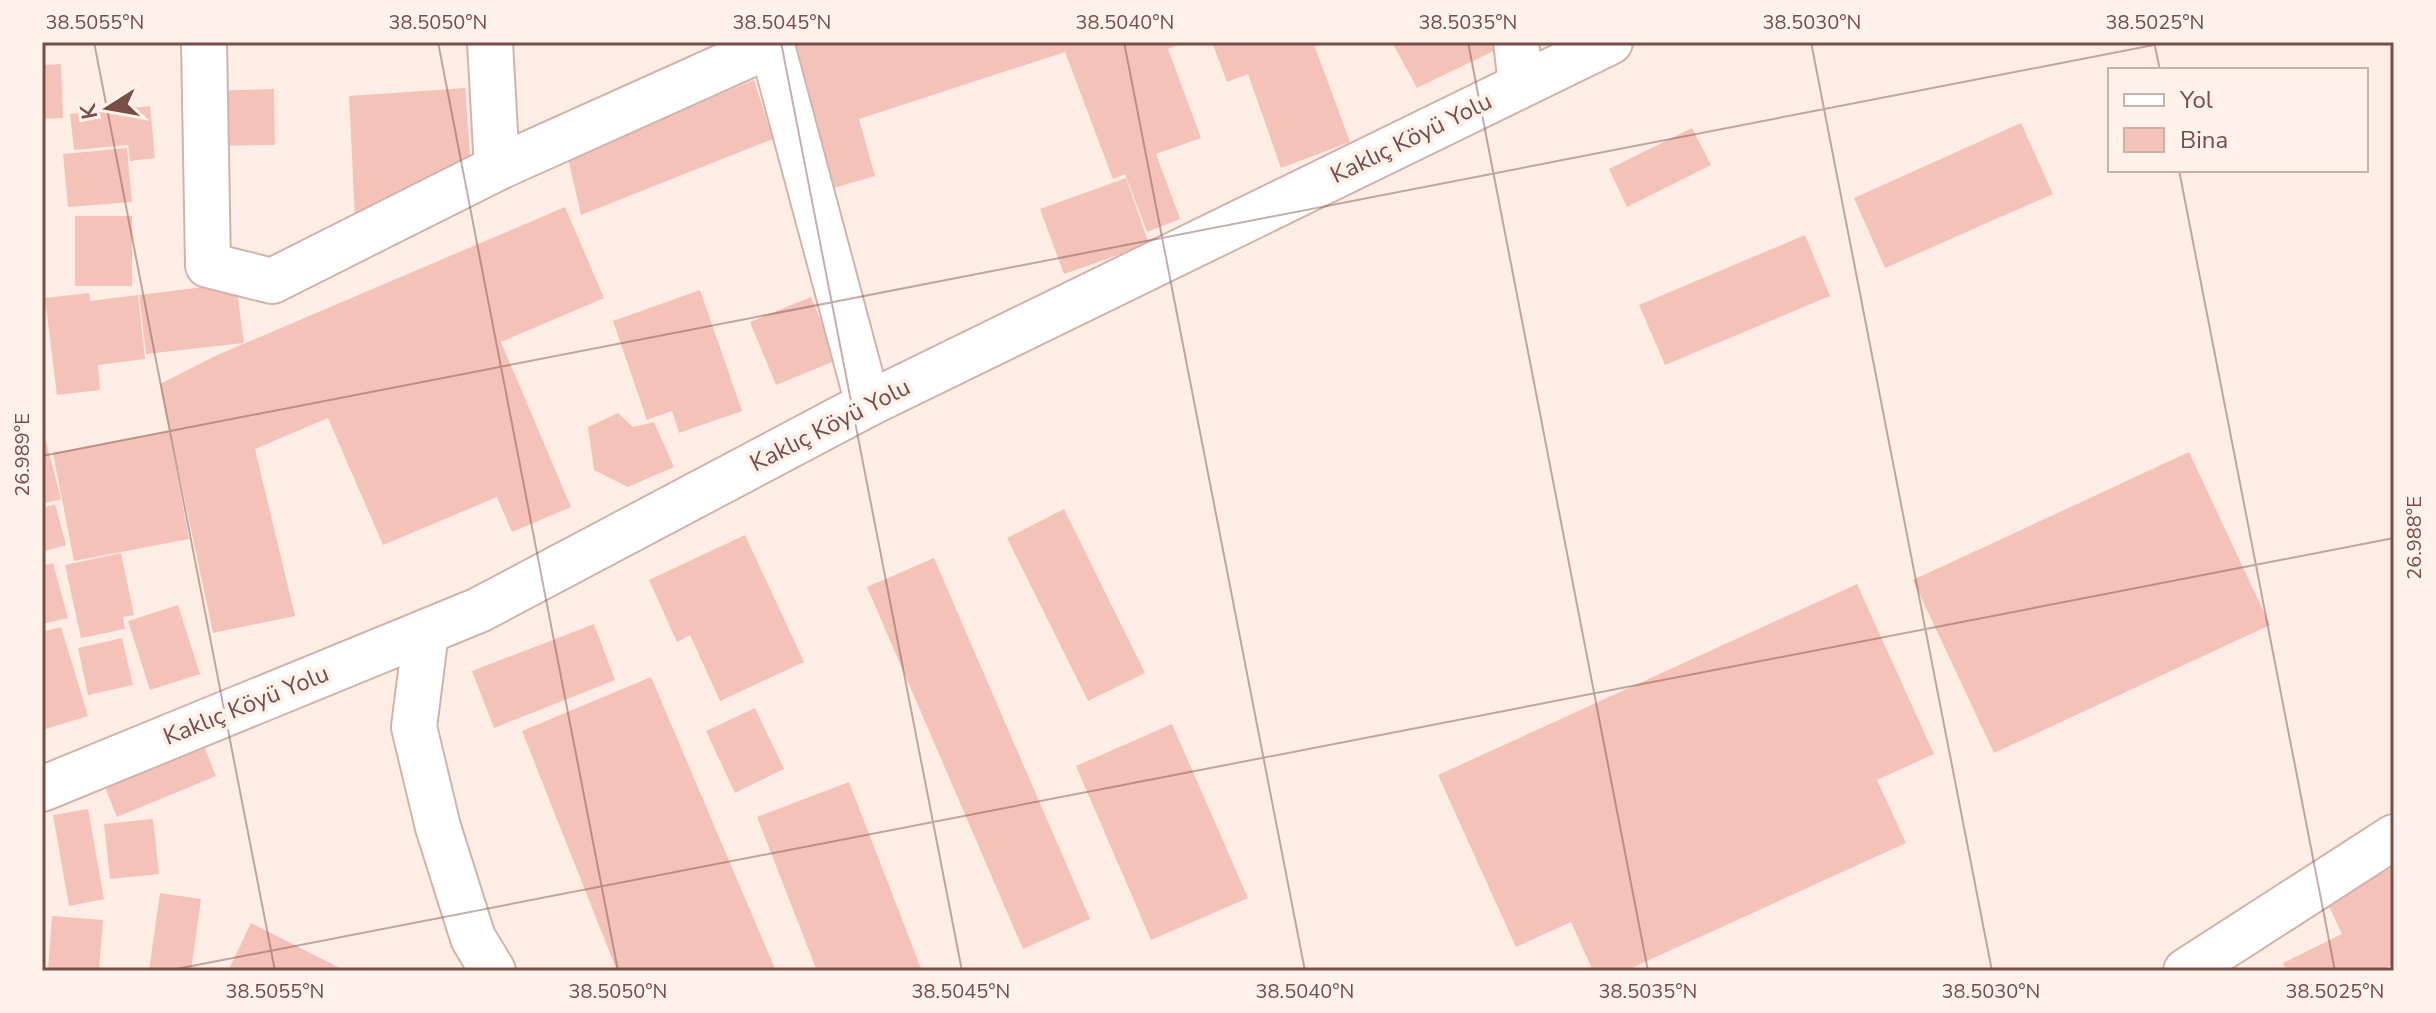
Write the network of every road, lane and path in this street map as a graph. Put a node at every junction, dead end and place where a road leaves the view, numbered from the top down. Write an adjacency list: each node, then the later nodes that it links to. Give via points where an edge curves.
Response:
1 (204, 42): 6 (street, via 208,265 272,281)
2 (490, 42): 6 (street)
3 (1610, 42): 5 (street, Kaklıç Köyü Yolu)
4 (771, 44): 6 (street); 7 (street)
5 (1519, 63): 7 (street, Kaklıç Köyü Yolu)
6 (497, 168)
7 (868, 404): 8 (street, Kaklıç Köyü Yolu, via 479,610)
8 (426, 632): 9 (street, Kaklıç Köyü Yolu); 11 (street, via 414,727 473,938)
9 (42, 789)
10 (2394, 837): 12 (street)
11 (493, 971)
12 (2186, 971)

